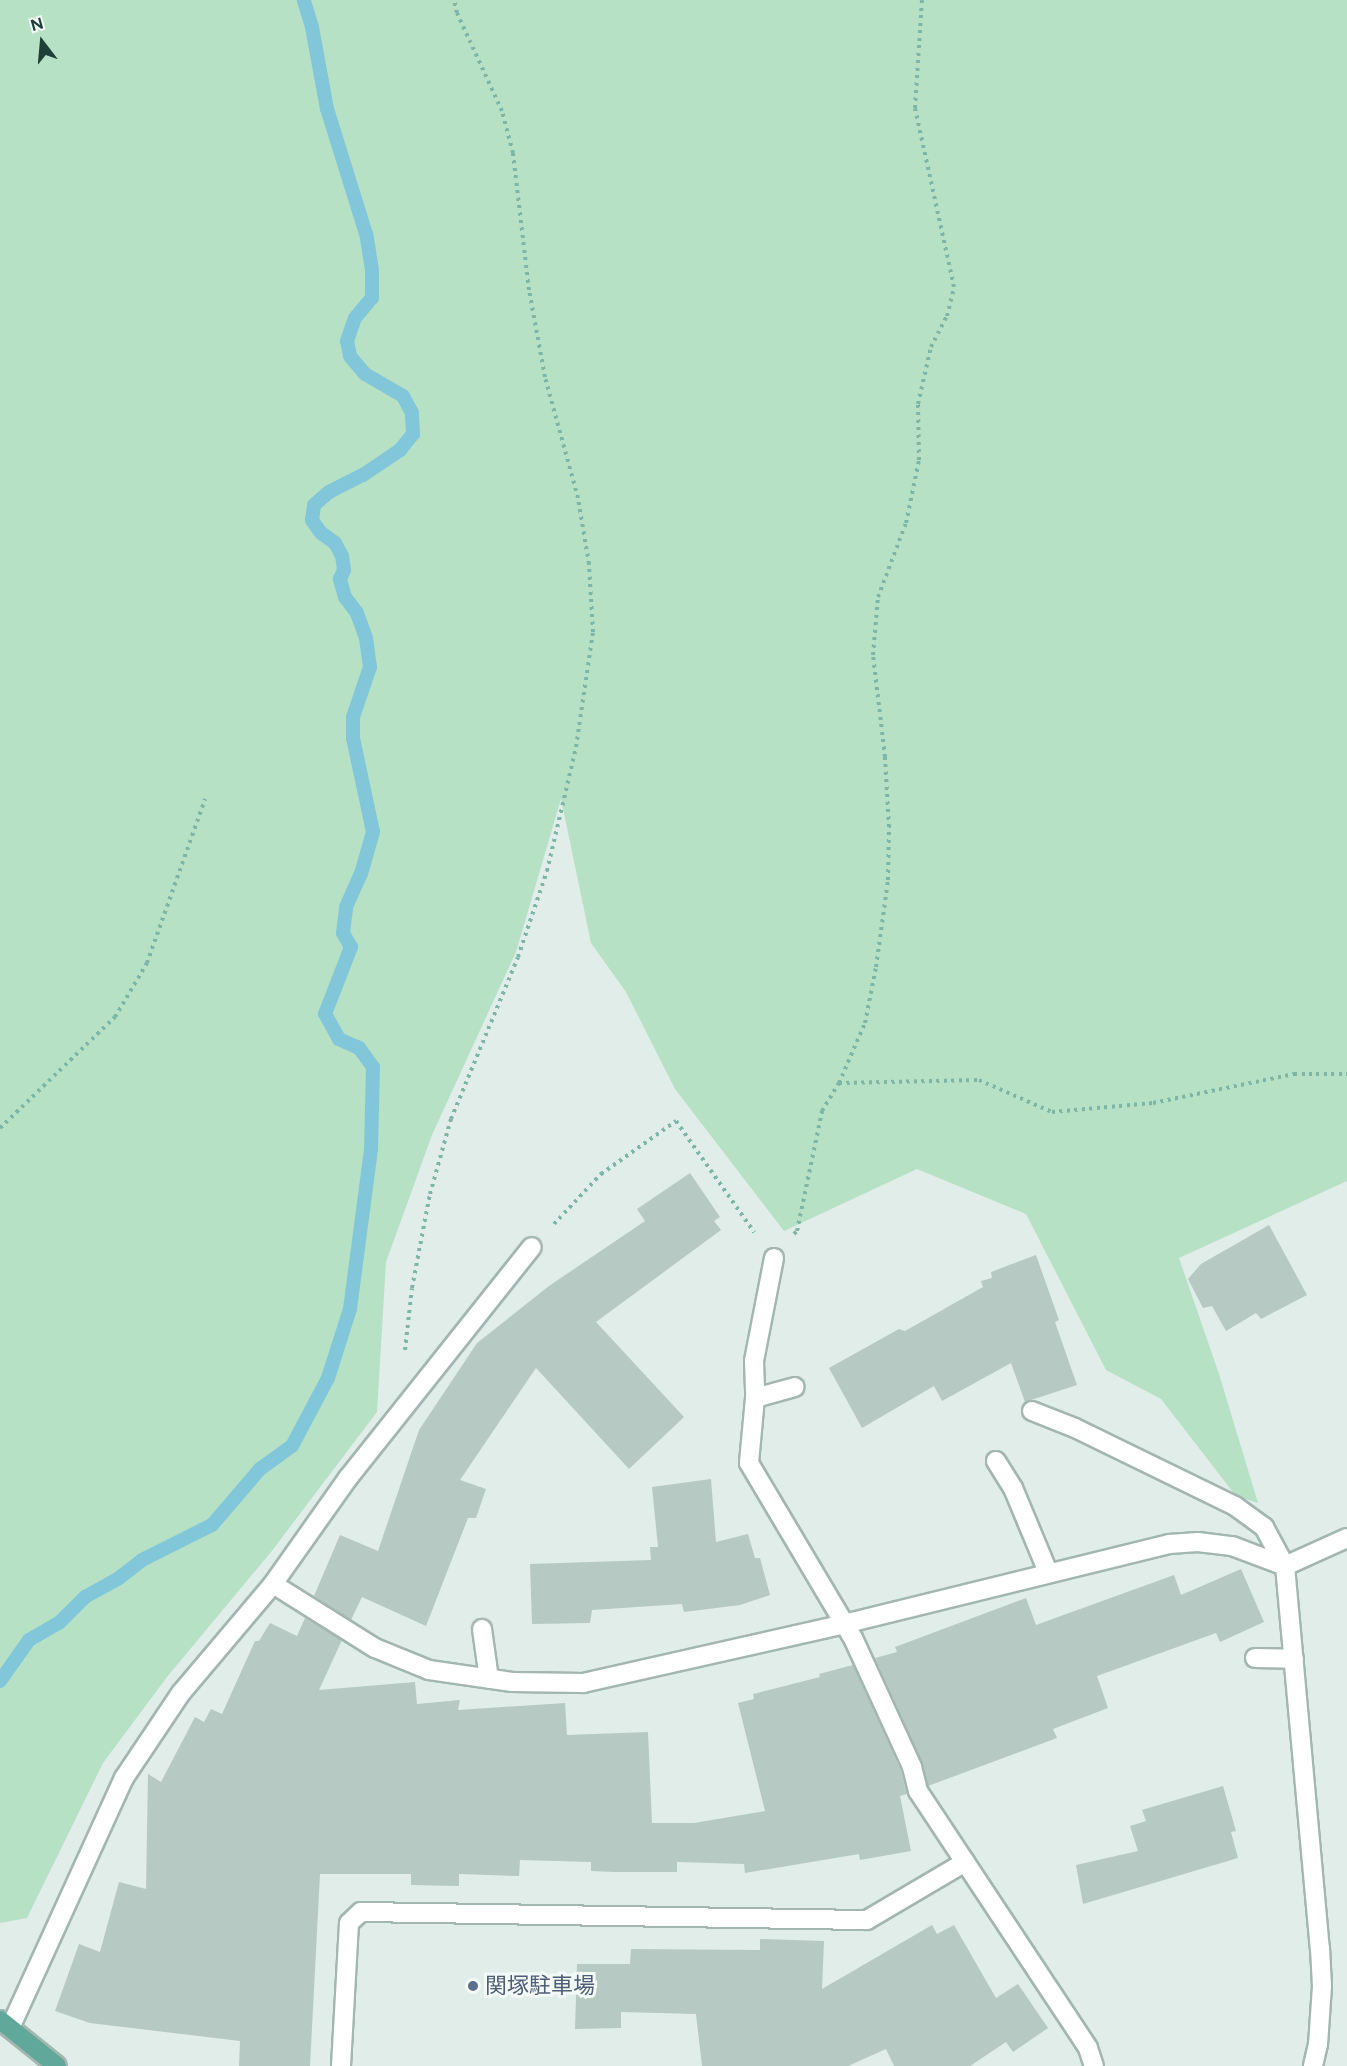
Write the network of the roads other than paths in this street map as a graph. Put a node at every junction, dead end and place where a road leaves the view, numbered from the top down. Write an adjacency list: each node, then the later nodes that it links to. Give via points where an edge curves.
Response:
1 (532, 1247): 10 (street, via 348,1479)
2 (774, 1258): 4 (street, via 754,1361)
3 (795, 1388): 4 (street)
4 (755, 1398): 11 (street, via 749,1463)
5 (1032, 1411): 8 (street, via 1235,1506 1264,1527)
6 (996, 1461): 9 (street, via 1013,1488)
7 (1347, 1538): 8 (street)
8 (1285, 1566): 9 (street, via 1232,1546 1198,1542 1169,1544); 14 (street)
9 (1048, 1572): 11 (street)
10 (273, 1584): 15 (street, via 375,1648 429,1670); 17 (street, via 181,1693 124,1778)
11 (844, 1624): 15 (street, via 583,1683); 16 (street, via 912,1767 918,1791)
12 (482, 1629): 15 (street)
13 (1255, 1658): 14 (street)
14 (1294, 1659): 21 (street, via 1322,1986)
15 (489, 1679)
16 (965, 1862): 19 (street, via 867,1920 361,1912 349,1923); 20 (street, via 1088,2048)
17 (5, 2024): 18 (main road)
18 (57, 2066)
19 (341, 2066)
20 (1094, 2066)
21 (1313, 2066)

